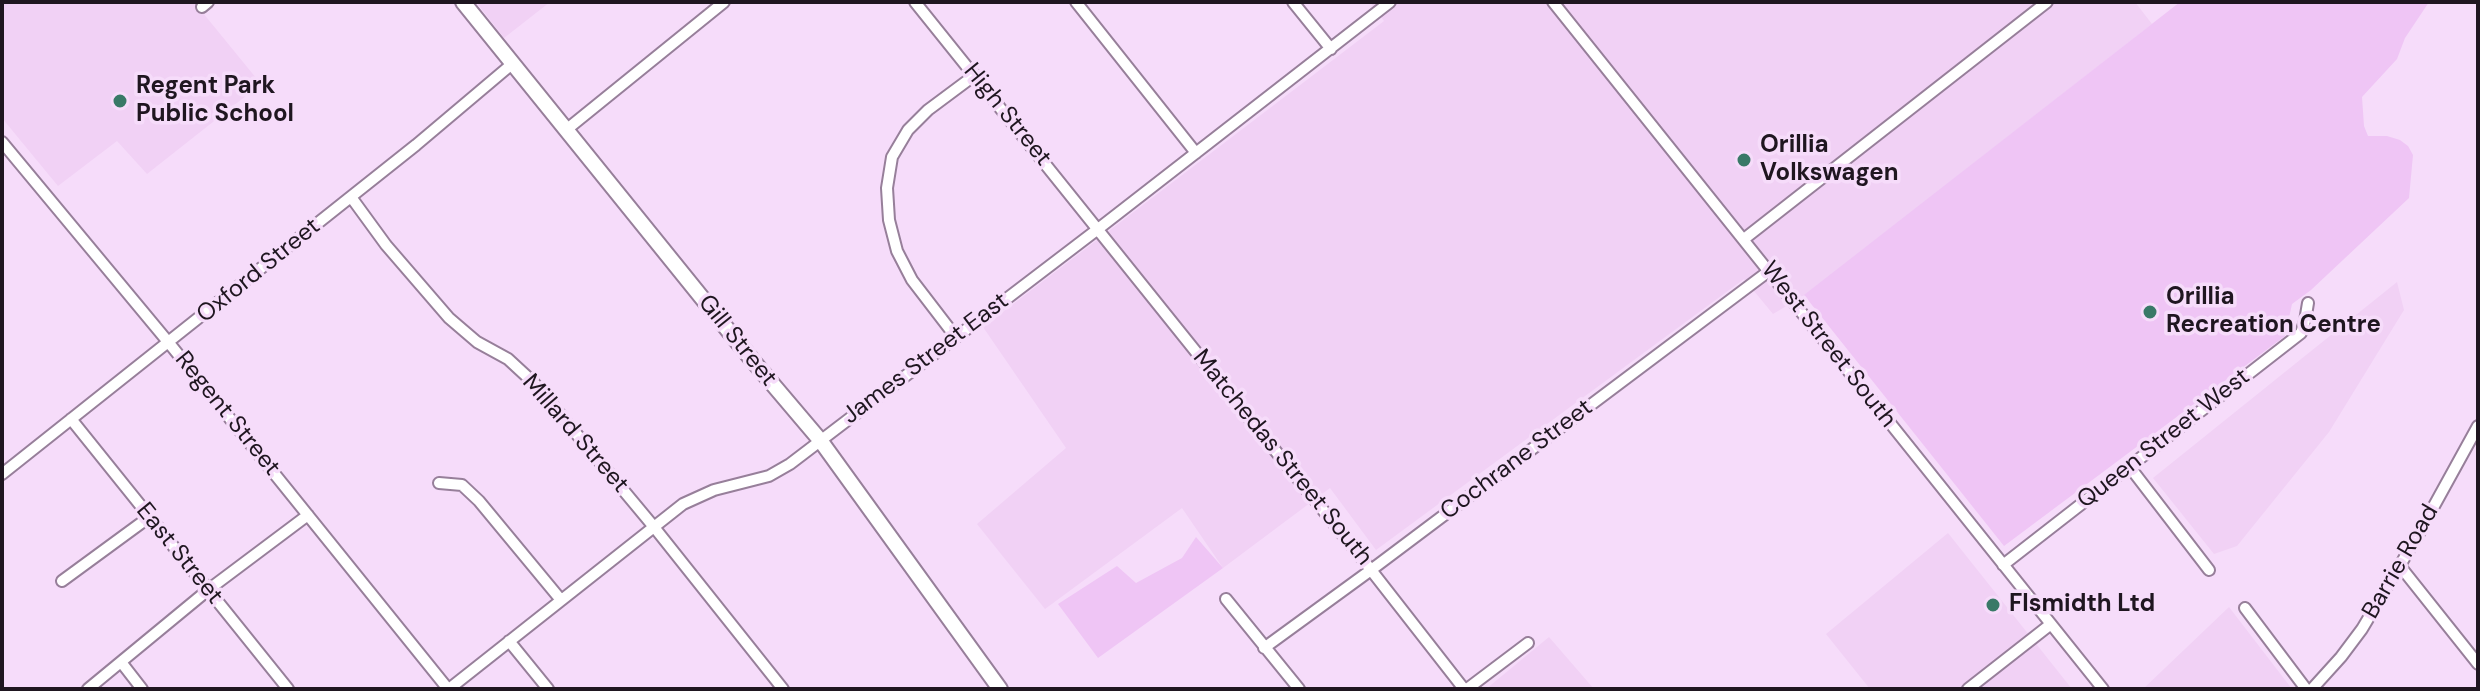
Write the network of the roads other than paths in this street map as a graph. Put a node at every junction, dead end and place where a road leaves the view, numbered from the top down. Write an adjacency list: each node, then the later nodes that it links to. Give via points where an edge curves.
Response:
1 (463, 2): 10 (main road, Gill Street)
2 (724, 2): 12 (street)
3 (915, 2): 11 (street, High Street)
4 (1076, 2): 14 (street)
5 (1293, 2): 9 (street)
6 (1390, 2): 9 (street, James Street East)
7 (1553, 2): 17 (street, West Street South)
8 (2047, 2): 17 (street)
9 (1331, 49): 14 (street, James Street East)
10 (512, 64): 12 (main road, Gill Street); 15 (street, Oxford Street)
11 (975, 75): 16 (street, High Street); 20 (street, via 908,130 892,157 887,188 897,251)
12 (566, 130): 24 (main road, Gill Street)
13 (2, 142): 21 (street, Regent Street)
14 (1196, 153): 16 (street, James Street East)
15 (351, 197): 21 (street, Oxford Street); 30 (street, Millard Street, via 449,318 534,383)
16 (1098, 229): 20 (street, James Street East); 33 (street, Matchedas Street South)
17 (1744, 239): 18 (street, West Street South)
18 (1769, 271): 31 (street, West Street South); 33 (street, Cochrane Street)
19 (2308, 303): 25 (street, Queen Street West, via 2301,333)
20 (955, 336): 24 (street, James Street East)
21 (169, 343): 22 (street, Oxford Street); 28 (street, Regent Street)
22 (71, 419): 26 (street, Oxford Street); 29 (street, East Street)
23 (2478, 426): 32 (street, Barrie Road)
24 (820, 440): 30 (street, James Street East, via 769,476 699,495); 52 (main road, Gill Street)
25 (2129, 466): 31 (street, Queen Street West); 34 (street)
26 (2, 474)
27 (439, 483): 38 (street, via 462,485 479,501)
28 (308, 515): 36 (street); 49 (street, Regent Street)
29 (148, 518): 35 (street); 36 (street, East Street)
30 (654, 527): 38 (street, James Street East); 51 (street, Millard Street)
31 (2003, 565): 40 (street, West Street South)
32 (2400, 566): 45 (street); 58 (street, Barrie Road, via 2362,629)
33 (1371, 570): 43 (street, Cochrane Street); 54 (street, Matchedas Street South)
34 (2209, 570)
35 (62, 581)
36 (208, 590): 44 (street); 48 (street, East Street)
37 (1226, 599): 43 (street)
38 (561, 600): 41 (street, James Street East)
39 (2245, 608): 57 (street)
40 (2051, 624): 55 (street); 56 (street, West Street South)
41 (509, 641): 49 (street, James Street East); 50 (street)
42 (1528, 643): 54 (street)
43 (1264, 648): 53 (street)
44 (121, 662): 46 (street); 47 (street)
45 (2478, 664)
46 (88, 689)
47 (142, 689)
48 (288, 689)
49 (448, 689)
50 (548, 689)
51 (783, 689)
52 (1000, 689)
53 (1299, 689)
54 (1466, 689)
55 (1968, 689)
56 (2103, 689)
57 (2306, 689)
58 (2312, 689)

